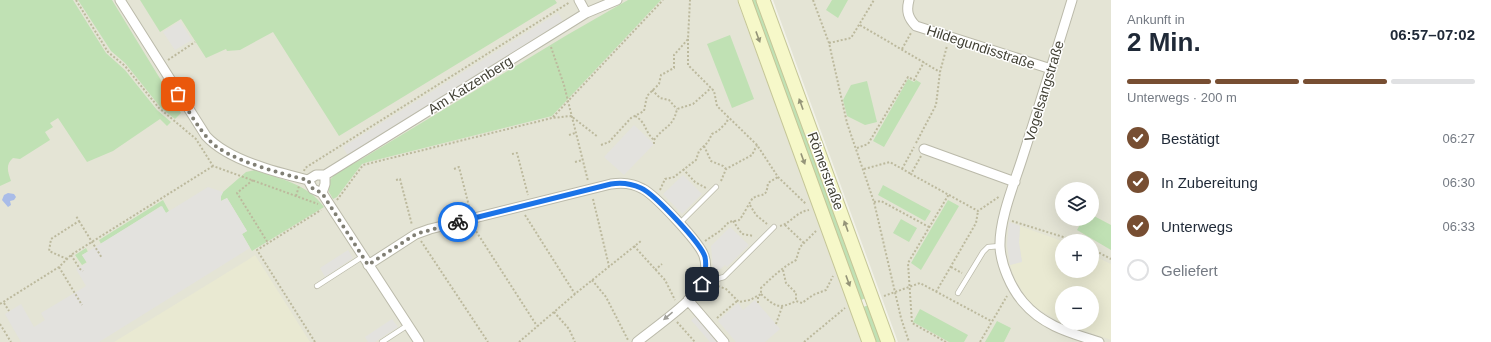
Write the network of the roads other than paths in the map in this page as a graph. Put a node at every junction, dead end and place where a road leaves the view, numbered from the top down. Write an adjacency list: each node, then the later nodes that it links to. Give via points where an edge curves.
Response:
1 (120, 0): 12 (street, via 197,124 212,143 244,161)
2 (579, 0): 8 (street)
3 (617, 0): 8 (street, Am Katzenberg)
4 (745, 0): 30 (main road, Römerstraße, one-way to 30)
5 (763, 0): 31 (main road, Römerstraße, one-way to 5)
6 (909, 0): 9 (street, Hildegundisstraße, via 908,12 916,26)
7 (1072, 0): 9 (street, Vogelsangstraße)
8 (586, 13): 11 (street, Am Katzenberg)
9 (1051, 69): 13 (street, Vogelsangstraße)
10 (924, 150): 13 (street)
11 (325, 175): 12 (street, Am Katzenberg, via 316,175); 15 (street)
12 (304, 180): 15 (street, via 313,189)
13 (1015, 182): 18 (street, Vogelsangstraße)
14 (716, 187): 16 (lane)
15 (322, 193): 19 (street)
16 (679, 224): 20 (street, via 654,197 642,188 623,182 416,234); 21 (street, via 699,247 704,257)
17 (772, 227): 21 (lane, via 724,277)
18 (1000, 246): 23 (lane, via 988,247); 32 (street, Vogelsangstraße, via 1013,286 1022,301 1033,312 1060,329)
19 (362, 257): 20 (street); 22 (lane)
20 (368, 265): 25 (street)
21 (703, 280): 24 (street)
22 (317, 286)
23 (958, 293)
24 (688, 300): 28 (street, one-way to 28); 29 (street)
25 (408, 325): 26 (lane); 27 (street)
26 (382, 342)
27 (419, 342)
28 (637, 342)
29 (724, 342)
30 (869, 342)
31 (888, 342)
32 (1099, 342)

